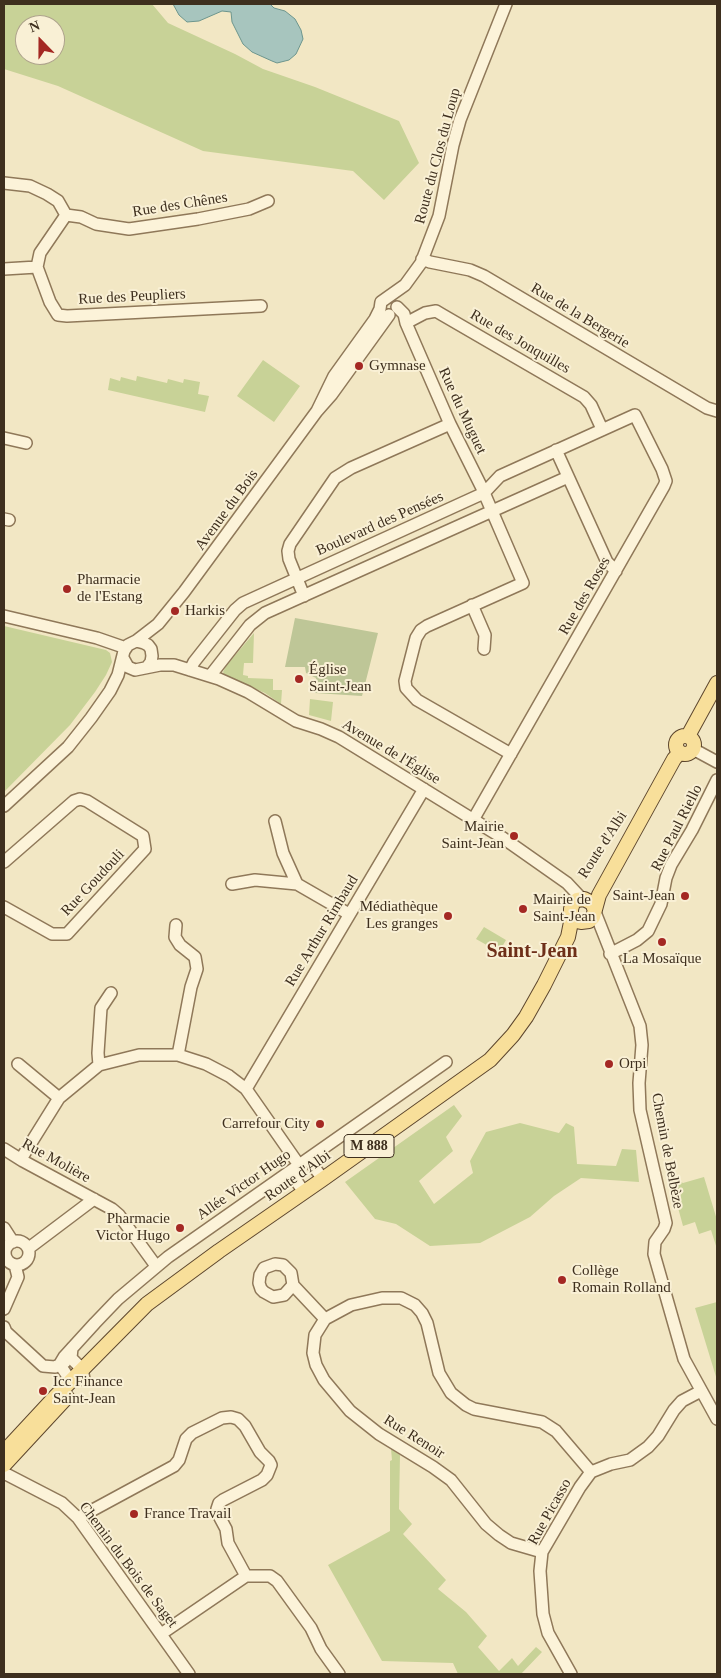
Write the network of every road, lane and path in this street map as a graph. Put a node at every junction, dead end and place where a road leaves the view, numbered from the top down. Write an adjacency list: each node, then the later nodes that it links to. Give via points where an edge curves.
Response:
1 (506, 4): 5 (street, Route du Clos du Loup, via 460,120 439,216)
2 (4, 183): 4 (street, via 30,186 47,194 58,201)
3 (268, 201): 4 (street, Rue des Chênes, via 249,209 129,229)
4 (66, 215): 6 (street, via 40,253)
5 (422, 261): 8 (street, Route du Clos du Loup); 13 (street, Rue de la Bergerie, via 470,270 484,276)
6 (37, 267): 7 (street); 10 (street, Rue des Peupliers, via 50,302 58,314 66,316)
7 (4, 269)
8 (405, 285): 9 (street, Route du Clos du Loup); 11 (street, Route du Clos du Loup)
9 (387, 298): 11 (street, Rue du Muguet, via 392,298)
10 (261, 306)
11 (392, 310): 12 (street, Rue du Muguet); 27 (street, Avenue du Bois)
12 (406, 323): 14 (street, Rue du Muguet); 15 (street, Rue des Jonquilles, via 436,311 584,397)
13 (717, 411)
14 (450, 424): 20 (street, Rue du Muguet); 23 (street, via 335,478 290,544 288,559)
15 (602, 430): 18 (street, Boulevard des Pensées); 22 (street, Rue des Roses, via 635,415 666,481)
16 (4, 438): 17 (street)
17 (26, 443)
18 (556, 450): 19 (street); 20 (street, Boulevard des Pensées, via 500,476)
19 (568, 477): 21 (street); 22 (street, via 607,562)
20 (484, 493): 21 (street, Rue du Muguet); 23 (street, Boulevard des Pensées)
21 (491, 512): 24 (street); 25 (street, Rue du Muguet, via 523,583)
22 (616, 570): 39 (street, Rue des Roses)
23 (296, 578): 24 (street); 34 (street, Boulevard des Pensées, via 243,603)
24 (304, 596): 35 (street, via 257,618)
25 (472, 605): 30 (street, via 485,635); 39 (street, via 421,630 405,680 406,688 417,700)
26 (4, 616): 28 (street, via 97,638)
27 (158, 624): 28 (street, Avenue du Bois); 29 (street, Avenue du Bois)
28 (128, 649): 29 (street, via 144,643); 33 (street, via 128,667); 37 (street)
29 (151, 649): 31 (street, Avenue de l'Église); 32 (street, via 151,662)
30 (484, 649)
31 (174, 665): 32 (street, Avenue de l'Église); 34 (street, Avenue de l'Église)
32 (147, 667): 33 (street)
33 (135, 670): 37 (street)
34 (190, 670): 35 (street, Avenue de l'Église)
35 (210, 676): 42 (street, Avenue de l'Église, via 248,692 296,721 339,737)
36 (717, 683): 38 (main road, Route d'Albi / M 888)
37 (110, 691): 43 (street, via 68,747)
38 (687, 746): 40 (street); 44 (main road, Route d'Albi / M 888, via 674,758)
39 (512, 754): 45 (street, Rue des Roses)
40 (717, 762)
41 (717, 780): 54 (street, Rue Paul Riello, via 671,865 661,904 648,931)
42 (424, 790): 45 (street, Avenue de l'Église); 52 (street, Rue Arthur Rimbaud)
43 (4, 806)
44 (648, 806): 51 (main road, Route d'Albi / M 888, via 592,892); 51 (main road, Route d'Albi / M 888, via 599,895)
45 (473, 820): 51 (street, Avenue de l'Église, via 567,883)
46 (274, 821): 49 (street, via 283,853)
47 (4, 862): 50 (street, Rue Goudouli, via 80,799 143,836 145,849 67,934 52,934)
48 (232, 884): 49 (street, via 255,880)
49 (297, 884): 52 (street)
50 (4, 907)
51 (584, 910): 54 (street, Chemin de Belbèze, via 600,938 605,940); 65 (main road, Route d'Albi / M 888, via 526,1017 490,1060)
52 (349, 914): 60 (street, Rue Arthur Rimbaud)
53 (176, 925): 56 (street, via 176,937 194,957 197,969)
54 (610, 954): 80 (street, Chemin de Belbèze, via 640,1026 640,1110 666,1223 655,1242 654,1254 684,1359)
55 (111, 993): 59 (street, via 101,1008)
56 (178, 1055): 59 (street, via 139,1055); 60 (street, via 206,1064)
57 (446, 1062): 64 (street, Allée Victor Hugo)
58 (18, 1064): 61 (street)
59 (99, 1065): 61 (street)
60 (246, 1089): 64 (street)
61 (59, 1098): 63 (street)
62 (4, 1149): 63 (street, Rue Molière)
63 (21, 1159): 67 (street, Rue Molière)
64 (299, 1166): 65 (street); 66 (street); 72 (street, Allée Victor Hugo)
65 (323, 1180): 66 (main road, Route d'Albi / M 888)
66 (304, 1192): 79 (main road, Route d'Albi / M 888, via 167,1291)
67 (94, 1198): 70 (street, Rue Molière); 72 (street, Rue Molière, via 119,1215)
68 (4, 1228): 69 (street)
69 (13, 1242): 70 (street, via 22,1242); 71 (street, via 5,1251)
70 (29, 1248): 71 (street, via 24,1264)
71 (9, 1261): 74 (street, via 18,1277)
72 (156, 1266): 77 (street, Allée Victor Hugo, via 118,1299)
73 (292, 1284): 75 (street)
74 (4, 1309)
75 (324, 1319): 85 (street, via 351,1305 382,1298 401,1298 415,1305 427,1323 439,1373 451,1393 474,1409 542,1422 556,1431); 87 (street, Rue Renoir, via 315,1335 313,1353 316,1365 350,1411 379,1434 451,1480 486,1524 511,1544)
76 (4, 1327): 78 (street, via 43,1366)
77 (71, 1353): 78 (street, Allée Victor Hugo); 79 (street)
78 (60, 1365): 79 (street)
79 (79, 1376): 82 (main road, Route d'Albi / M 888); 83 (main road, Route d'Albi / M 888)
80 (701, 1391): 81 (street, Chemin de Belbèze); 85 (street, Rue Picasso, via 682,1401 648,1447 630,1460)
81 (717, 1419)
82 (4, 1452)
83 (4, 1466)
84 (4, 1472): 86 (street, Chemin du Bois de Saget, via 62,1504)
85 (591, 1472): 87 (street, Rue Picasso)
86 (78, 1518): 88 (street, via 174,1466 192,1433 222,1418 238,1419 271,1465 262,1480 222,1500 217,1509 228,1543); 89 (street, Chemin du Bois de Saget)
87 (542, 1552): 92 (street, Rue Picasso, via 543,1614 548,1633)
88 (246, 1576): 89 (street); 91 (street, via 264,1575 277,1580)
89 (160, 1634): 90 (street, Chemin du Bois de Saget)
90 (188, 1674)
91 (338, 1674)
92 (571, 1674)

